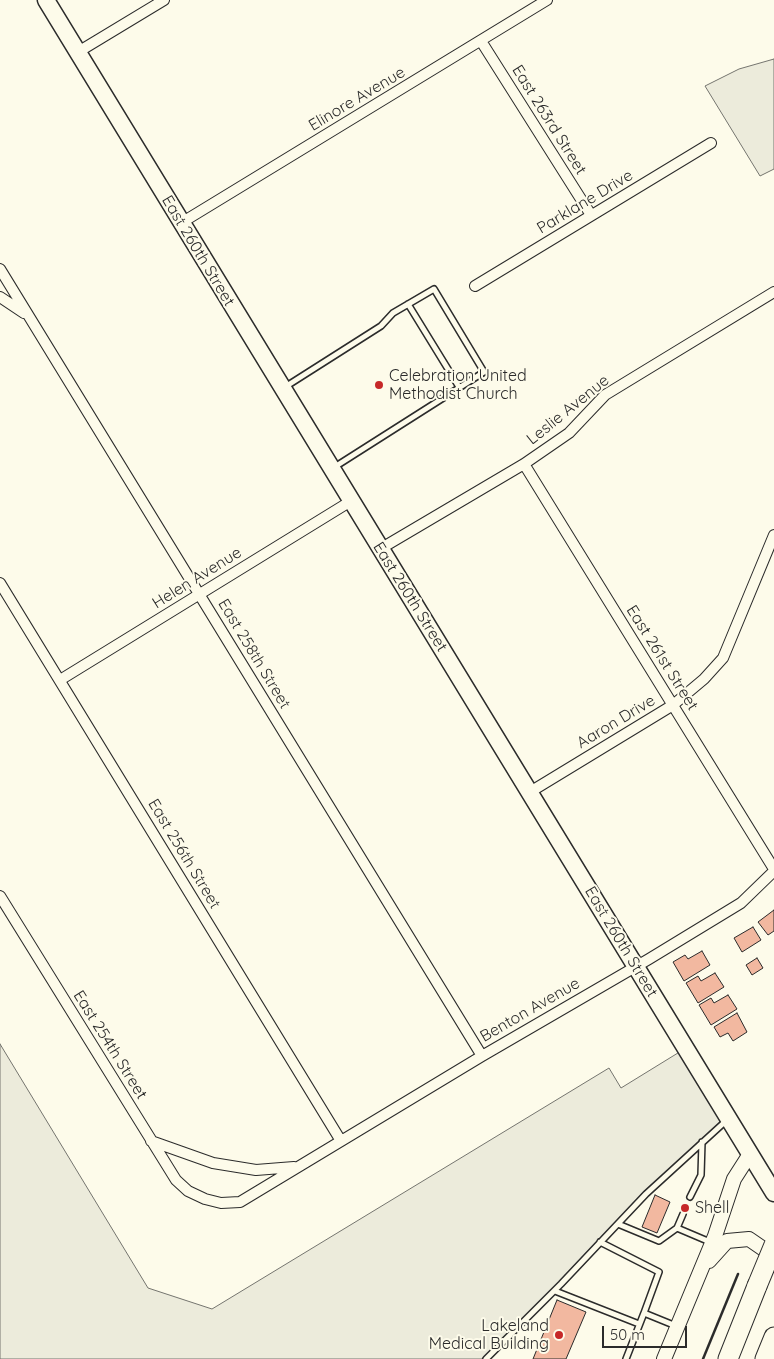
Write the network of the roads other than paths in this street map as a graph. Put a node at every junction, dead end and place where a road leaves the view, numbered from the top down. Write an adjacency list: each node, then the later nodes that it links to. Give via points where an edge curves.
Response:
1 (46, 0): 5 (main road, East 260th Street)
2 (164, 0): 5 (street)
3 (547, 0): 4 (street, Elinore Avenue)
4 (481, 41): 7 (street, East 263rd Street); 8 (street, Elinore Avenue)
5 (78, 52): 8 (main road, East 260th Street)
6 (711, 143): 7 (street, Parklane Drive)
7 (591, 215): 10 (street, Parklane Drive)
8 (181, 224): 16 (main road, East 260th Street)
9 (0, 269): 14 (street, East 258th Street)
10 (475, 286)
11 (774, 292): 17 (street, Leslie Avenue, via 606,395 569,433)
12 (0, 297): 14 (street)
13 (408, 304): 15 (lane); 15 (lane, via 434,289 484,372); 16 (lane, via 381,326)
14 (25, 314): 23 (street, East 258th Street)
15 (459, 387): 18 (lane, via 410,421)
16 (282, 388): 18 (main road, East 260th Street)
17 (524, 464): 21 (street, Leslie Avenue); 25 (street, East 261st Street)
18 (331, 468): 19 (main road, East 260th Street)
19 (351, 501): 21 (main road, East 260th Street); 23 (street, Helen Avenue)
20 (774, 535): 25 (street, Aaron Drive, via 723,658)
21 (380, 550): 26 (main road, East 260th Street)
22 (0, 583): 24 (street, East 256th Street)
23 (199, 594): 24 (street, Helen Avenue); 30 (street, East 258th Street)
24 (60, 680): 33 (street, East 256th Street)
25 (673, 705): 26 (street, Aaron Drive); 27 (street, East 261st Street)
26 (530, 792): 29 (main road, East 260th Street)
27 (774, 870): 29 (street, Benton Avenue, via 741,903)
28 (0, 896): 32 (street, East 254th Street)
29 (636, 966): 30 (street, Benton Avenue); 31 (main road, East 260th Street)
30 (482, 1056): 33 (street, Benton Avenue)
31 (729, 1119): 34 (lane); 35 (main road, East 260th Street)
32 (151, 1141): 36 (street, Benton Avenue, via 221,1164 256,1170); 39 (street, East 254th Street, via 176,1180 188,1191)
33 (341, 1142): 36 (street, Benton Avenue)
34 (702, 1142): 38 (lane, via 701,1175); 41 (lane)
35 (750, 1154): 37 (main road, East 260th Street); 44 (street, via 734,1178)
36 (295, 1167): 39 (street, Benton Avenue, via 240,1202 221,1203)
37 (774, 1193)
38 (690, 1197)
39 (205, 1199)
40 (683, 1214): 42 (lane)
41 (618, 1224): 42 (lane, via 660,1241); 43 (lane)
42 (677, 1228): 44 (lane)
43 (600, 1242): 48 (lane); 49 (lane, via 660,1272)
44 (712, 1243): 47 (street)
45 (774, 1245): 56 (highway, bridge)
46 (774, 1266): 47 (street, via 765,1250 749,1239 727,1241)
47 (700, 1271): 51 (street)
48 (555, 1291): 50 (lane); 53 (lane)
49 (644, 1313): 50 (lane); 51 (lane)
50 (639, 1324): 54 (lane)
51 (678, 1326): 55 (street)
52 (774, 1337): 57 (highway)
53 (486, 1359)
54 (626, 1359)
55 (664, 1359)
56 (728, 1359)
57 (765, 1359)

